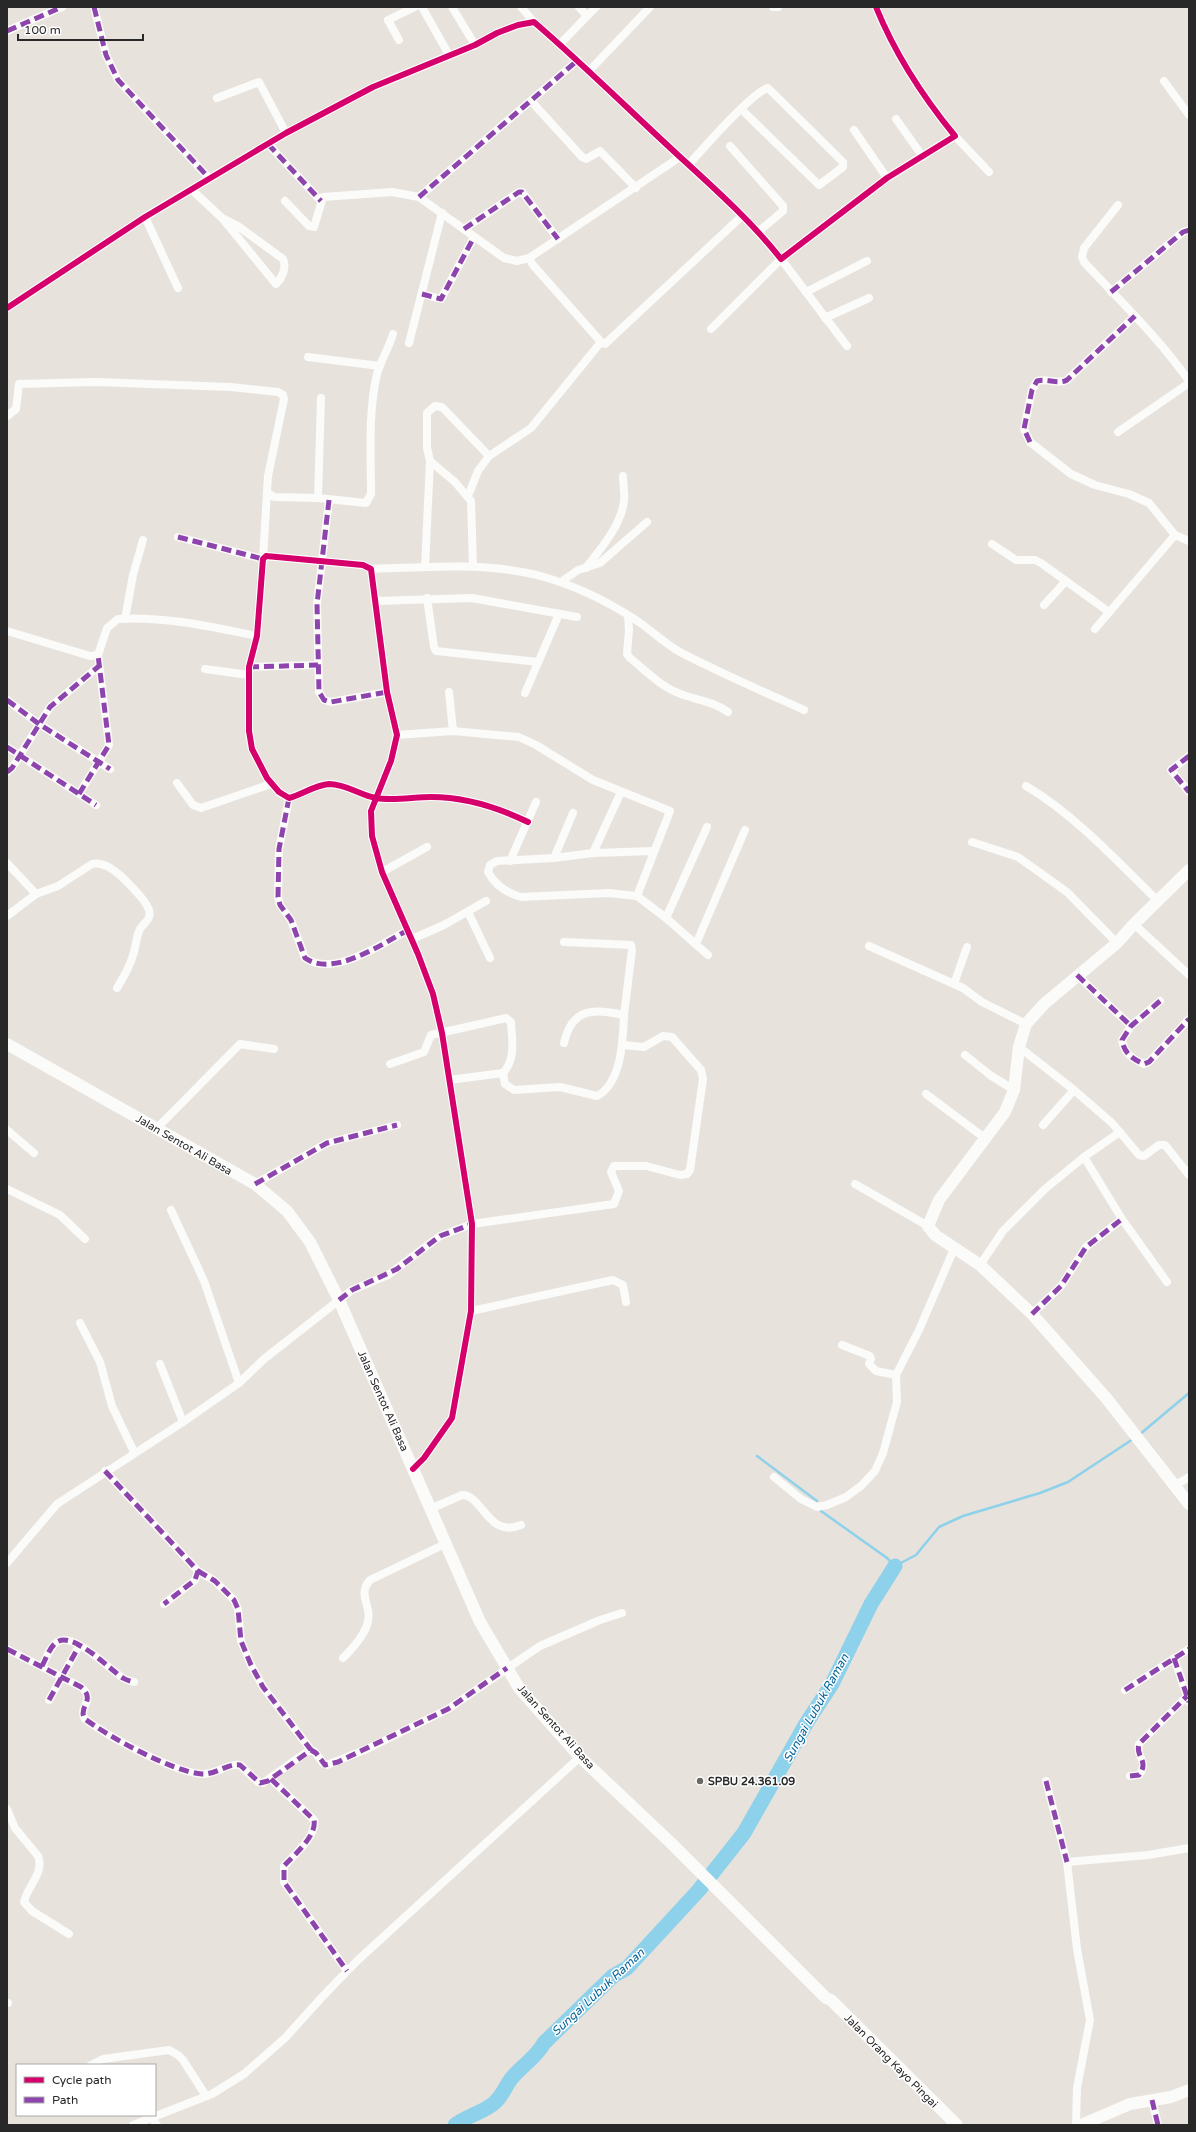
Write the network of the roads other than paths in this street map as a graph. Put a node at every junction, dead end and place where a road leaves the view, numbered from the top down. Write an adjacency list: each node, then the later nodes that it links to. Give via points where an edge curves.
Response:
1 (62, 7): 15 (street)
2 (94, 7): 37 (street, via 106,55 118,80)
3 (415, 7): 16 (street, via 388,20)
4 (422, 7): 19 (street)
5 (452, 7): 18 (street)
6 (522, 7): 14 (street)
7 (580, 7): 13 (street)
8 (596, 7): 13 (street)
9 (650, 7): 21 (street)
10 (773, 7): 11 (street)
11 (778, 7)
12 (876, 7): 30 (street, via 887,34 931,107)
13 (587, 16): 17 (street)
14 (534, 22): 17 (street); 18 (street, via 504,30)
15 (7, 31)
16 (399, 40)
17 (560, 44): 20 (street)
18 (475, 45): 19 (street)
19 (450, 55): 29 (street, via 373,87)
20 (578, 60): 21 (street); 24 (street)
21 (590, 70): 33 (street)
22 (1164, 81): 26 (street)
23 (217, 98): 29 (street, via 260,82)
24 (531, 101): 39 (street, via 582,157 586,159 600,151); 41 (street)
25 (741, 109): 25 (street, via 819,185 843,167 843,162 768,88 761,90); 35 (street)
26 (1189, 115)
27 (896, 119): 34 (street)
28 (854, 130): 38 (street)
29 (286, 133): 31 (street)
30 (955, 136): 34 (street); 36 (street)
31 (268, 144): 37 (street); 43 (street)
32 (730, 146): 51 (street, via 783,206 783,211)
33 (680, 157): 35 (street); 39 (street)
34 (923, 157): 38 (street)
35 (689, 164): 46 (street)
36 (989, 172)
37 (209, 178): 40 (street)
38 (887, 178): 55 (street)
39 (636, 188): 53 (street)
40 (192, 190): 47 (street); 48 (street)
41 (419, 197): 43 (street, via 392,192 324,197); 45 (street)
42 (285, 201): 43 (street, via 314,228)
43 (321, 201)
44 (1118, 205): 59 (street, via 1082,252 1084,262)
45 (442, 213): 49 (street); 60 (street)
46 (742, 216): 51 (street); 67 (street, via 607,343)
47 (145, 218): 57 (street); 62 (street)
48 (222, 218): 48 (street, via 238,226 283,259 283,273 276,284)
49 (464, 229): 52 (street); 53 (street, via 522,192)
50 (1189, 230): 59 (street, via 1183,232)
51 (758, 232): 55 (street)
52 (474, 236): 54 (street, via 510,261); 60 (street, via 441,299)
53 (558, 239): 54 (street)
54 (529, 258): 67 (street)
55 (781, 259): 58 (street); 65 (street)
56 (867, 261): 58 (street)
57 (178, 288)
58 (806, 292): 64 (street)
59 (1112, 292): 63 (street)
60 (422, 294): 68 (street)
61 (869, 298): 64 (street)
62 (7, 308)
63 (1135, 316): 72 (street); 84 (street, via 1067,380 1037,381 1032,390 1024,429 1030,442 1071,474 1149,503)
64 (825, 318): 69 (street)
65 (711, 329)
66 (393, 334): 71 (street)
67 (601, 342): 76 (street, via 531,428)
68 (409, 344)
69 (847, 346)
70 (308, 357): 71 (street)
71 (380, 366): 82 (street, via 372,404 371,494 366,503)
72 (1189, 382): 75 (street)
73 (321, 398): 81 (street)
74 (7, 416): 79 (street, via 16,409 19,384 96,382 231,387 278,392 284,399)
75 (1118, 432)
76 (489, 456): 77 (street, via 442,407 436,406 426,413); 80 (street, via 478,472)
77 (430, 462): 80 (street); 92 (street)
78 (623, 476): 93 (street, via 624,501 617,521 606,542)
79 (267, 492): 81 (street, via 274,497); 89 (street)
80 (468, 496): 91 (street, via 471,501)
81 (318, 498): 82 (street)
82 (328, 500): 90 (street)
83 (647, 522): 93 (street, via 600,563)
84 (1175, 534): 87 (street); 100 (street)
85 (178, 537): 89 (street)
86 (143, 540): 104 (street)
87 (1189, 541)
88 (992, 544): 95 (street, via 1016,560 1035,560 1041,563)
89 (263, 559): 90 (street, via 266,556); 107 (street)
90 (323, 563): 94 (street, via 363,565); 110 (street, via 317,604)
91 (473, 566): 92 (street); 96 (street, via 503,568)
92 (425, 567): 94 (street)
93 (586, 568): 96 (street, via 578,570)
94 (371, 569): 98 (street)
95 (1066, 581): 99 (street); 100 (street)
96 (560, 582): 102 (street)
97 (427, 598): 98 (street); 101 (street, via 472,598); 109 (street, via 436,651)
98 (374, 601): 114 (street)
99 (1044, 605)
100 (1108, 612): 105 (street)
101 (559, 614): 103 (street); 109 (street)
102 (628, 616): 118 (street, via 679,651); 119 (street, via 630,630 627,654 630,658 664,687 688,698 717,704)
103 (577, 617)
104 (125, 619): 107 (street, via 214,627); 108 (street, via 118,620 107,628)
105 (1095, 629)
106 (7, 630): 108 (street, via 90,656)
107 (257, 636): 113 (street)
108 (98, 655): 111 (street)
109 (538, 662): 116 (street)
110 (318, 665): 113 (street); 114 (street, via 319,692 324,700 331,702)
111 (99, 666): 120 (street, via 56,702); 126 (street, via 109,745)
112 (205, 669): 113 (street)
113 (249, 671): 130 (street, via 248,708 252,749)
114 (387, 692): 122 (street)
115 (449, 692): 121 (street)
116 (525, 693)
117 (7, 700): 120 (street)
118 (804, 710)
119 (728, 712)
120 (39, 724): 124 (street); 126 (street)
121 (453, 731): 122 (street); 132 (street, via 519,737 593,780)
122 (397, 735): 136 (street, via 391,761)
123 (7, 747): 124 (street)
124 (19, 756): 128 (street); 134 (street)
125 (1189, 756): 133 (street, via 1171,770)
126 (99, 762): 127 (street); 134 (street)
127 (110, 769)
128 (7, 772)
129 (177, 783): 130 (street, via 193,805 201,808)
130 (271, 784): 135 (street, via 284,797)
131 (1026, 786): 155 (street, via 1048,799)
132 (621, 792): 145 (street, via 670,811); 146 (street)
133 (1189, 792)
134 (79, 794): 138 (street)
135 (289, 798): 136 (street, via 331,784); 160 (street, via 279,850 278,897 280,905 291,920 304,958 317,964 337,964)
136 (376, 798): 140 (street, via 467,799 492,806); 151 (street, via 371,811 372,836)
137 (536, 802): 140 (street)
138 (96, 805)
139 (573, 813): 147 (street)
140 (528, 822): 148 (street)
141 (707, 827): 158 (street)
142 (745, 830): 164 (street)
143 (972, 842): 163 (street, via 1018,858 1067,892)
144 (427, 847): 151 (street)
145 (654, 851): 146 (street); 153 (street)
146 (593, 853): 147 (street)
147 (554, 858): 148 (street)
148 (510, 861): 153 (street, via 497,861 490,865 488,872 498,885 510,894 521,897 608,894)
149 (7, 863): 152 (street)
150 (1189, 870): 155 (main road)
151 (382, 872): 160 (street)
152 (36, 894): 157 (street); 172 (street, via 58,886 98,862 120,876 136,891 149,909 150,915 149,920 139,930 132,959)
153 (637, 896): 158 (street)
154 (486, 901): 156 (street)
155 (1158, 901): 159 (main road)
156 (468, 912): 161 (street); 168 (street)
157 (7, 916)
158 (666, 918): 164 (street)
159 (1134, 924): 163 (main road); 170 (street)
160 (408, 930): 161 (street)
161 (412, 939): 178 (street, via 433,994)
162 (564, 942): 174 (street, via 630,945 632,950)
163 (1117, 943): 169 (main road)
164 (696, 944): 167 (street)
165 (869, 946): 171 (street)
166 (967, 947): 171 (street)
167 (708, 955)
168 (490, 958)
169 (1077, 975): 176 (main road); 177 (street)
170 (1189, 975)
171 (954, 984): 176 (street, via 982,1002)
172 (117, 988)
173 (1160, 1001): 177 (street)
174 (624, 1015): 179 (street, via 601,1011 583,1014 570,1025); 181 (street)
175 (1189, 1020): 177 (street, via 1149,1062 1144,1064 1132,1059 1123,1048 1122,1040)
176 (1026, 1024): 182 (main road)
177 (1131, 1026)
178 (442, 1033): 185 (street, via 431,1035 424,1052); 186 (street, via 509,1019 513,1051 510,1064); 187 (street)
179 (564, 1043)
180 (7, 1044): 193 (main road, Jalan Sentot Ali Basa)
181 (622, 1045): 186 (street, via 620,1059 612,1079 597,1096 560,1087 514,1090 505,1084); 205 (street, via 644,1047 663,1036 672,1037 701,1070 703,1088 690,1170 687,1174 680,1175 646,1166 614,1166 611,1172 619,1191 614,1204)
182 (1019, 1048): 188 (main road); 189 (street)
183 (274, 1049): 193 (street, via 240,1044)
184 (965, 1055): 188 (street)
185 (390, 1064)
186 (503, 1074): 187 (street)
187 (449, 1080): 205 (street)
188 (1014, 1090): 196 (main road, via 1005,1112)
189 (1074, 1090): 192 (street); 195 (street)
190 (926, 1094): 196 (street)
191 (397, 1125): 200 (street, via 327,1142)
192 (1042, 1125)
193 (156, 1129): 200 (main road, Jalan Sentot Ali Basa)
194 (7, 1130): 197 (street)
195 (1120, 1132): 198 (street); 199 (street, via 1139,1155 1148,1154 1159,1145 1168,1147)
196 (986, 1139): 206 (main road, via 939,1200)
197 (34, 1153)
198 (1084, 1157): 204 (street); 209 (street, via 1045,1189 1003,1231)
199 (1189, 1175)
200 (255, 1184): 211 (main road, Jalan Sentot Ali Basa, via 287,1211 310,1242)
201 (855, 1184): 206 (street)
202 (7, 1189): 207 (street, via 60,1215)
203 (171, 1210): 219 (street, via 204,1281)
204 (1122, 1219): 210 (street); 214 (street, via 1086,1247 1061,1286)
205 (472, 1224): 211 (street, via 440,1236 396,1269 352,1290); 213 (street)
206 (928, 1226): 208 (main road, via 935,1235)
207 (85, 1239)
208 (954, 1249): 209 (main road); 218 (street, via 919,1330)
209 (980, 1265): 214 (main road)
210 (1167, 1282)
211 (339, 1300): 219 (street, via 264,1359); 222 (main road, Jalan Sentot Ali Basa)
212 (626, 1302): 213 (street, via 623,1285 613,1280)
213 (471, 1311): 222 (street, via 452,1418 424,1458)
214 (1032, 1314): 226 (main road, via 1107,1399)
215 (80, 1323): 221 (street, via 100,1362 112,1406)
216 (842, 1345): 218 (street, via 870,1356 872,1359 869,1364 876,1371)
217 (160, 1364): 220 (street)
218 (896, 1375): 224 (street, via 897,1402 883,1453 875,1471 861,1486 846,1497 827,1506 817,1507 809,1505)
219 (239, 1383): 220 (street)
220 (183, 1422): 221 (street)
221 (134, 1452): 223 (street)
222 (413, 1469): 228 (main road, Jalan Sentot Ali Basa)
223 (105, 1471): 231 (street, via 57,1504); 232 (street)
224 (774, 1477)
225 (1189, 1477): 226 (street)
226 (1174, 1486): 227 (main road)
227 (1189, 1504)
228 (430, 1509): 229 (street, via 467,1495 498,1524 509,1528); 230 (main road, Jalan Sentot Ali Basa)
229 (521, 1525)
230 (445, 1544): 238 (street, via 370,1580 364,1587 369,1614 368,1624); 241 (main road, Jalan Sentot Ali Basa, via 480,1622)
231 (7, 1563)
232 (198, 1571): 233 (street, via 196,1580); 247 (street, via 215,1581 234,1600 238,1609 241,1641 251,1665 263,1687)
233 (164, 1604)
234 (622, 1613): 241 (street, via 540,1646)
235 (79, 1646): 240 (street, via 64,1641 58,1642); 242 (street); 243 (street, via 102,1660 121,1677)
236 (7, 1649): 240 (street)
237 (1189, 1649): 239 (street)
238 (342, 1658)
239 (1174, 1658): 244 (street); 245 (street)
240 (42, 1666): 242 (street)
241 (507, 1668): 247 (street, via 448,1709 338,1762 325,1765); 248 (main road, Jalan Sentot Ali Basa, via 519,1688)
242 (62, 1676): 246 (street); 250 (street, via 86,1691 87,1702 83,1712 85,1719 141,1752 201,1774 237,1765 242,1766 260,1784)
243 (134, 1682)
244 (1125, 1690)
245 (1188, 1699): 249 (street, via 1139,1744 1138,1753 1143,1759 1143,1767 1139,1775)
246 (49, 1700)
247 (311, 1750): 250 (street)
248 (580, 1758): 255 (main road, Jalan Sentot Ali Basa); 257 (street)
249 (1130, 1776)
250 (271, 1779): 257 (street, via 314,1820 315,1824 312,1833 284,1866 284,1882)
251 (1046, 1781): 254 (street)
252 (7, 1809): 256 (street, via 15,1828 40,1861 38,1872 24,1902 32,1911)
253 (1189, 1848): 254 (street, via 1148,1855)
254 (1067, 1862): 267 (street, via 1077,1949 1090,2020 1077,2088)
255 (714, 1886): 258 (main road, Jalan Orang Kayo Pingai)
256 (69, 1934)
257 (347, 1971): 261 (street, via 285,2038 244,2074)
258 (826, 1998): 265 (main road, Jalan Orang Kayo Pingai, via 827,2004); 266 (main road, Jalan Orang Kayo Pingai, via 832,2000)
259 (93, 2064): 261 (street, via 103,2059 169,2050 183,2060)
260 (1189, 2090): 262 (main road, via 1171,2097)
261 (206, 2096): 263 (street)
262 (1152, 2100): 268 (main road, via 1130,2104); 269 (street)
263 (154, 2122): 264 (street)
264 (133, 2125)
265 (949, 2125)
266 (957, 2125)
267 (1076, 2125)
268 (1081, 2125)
269 (1158, 2125)

